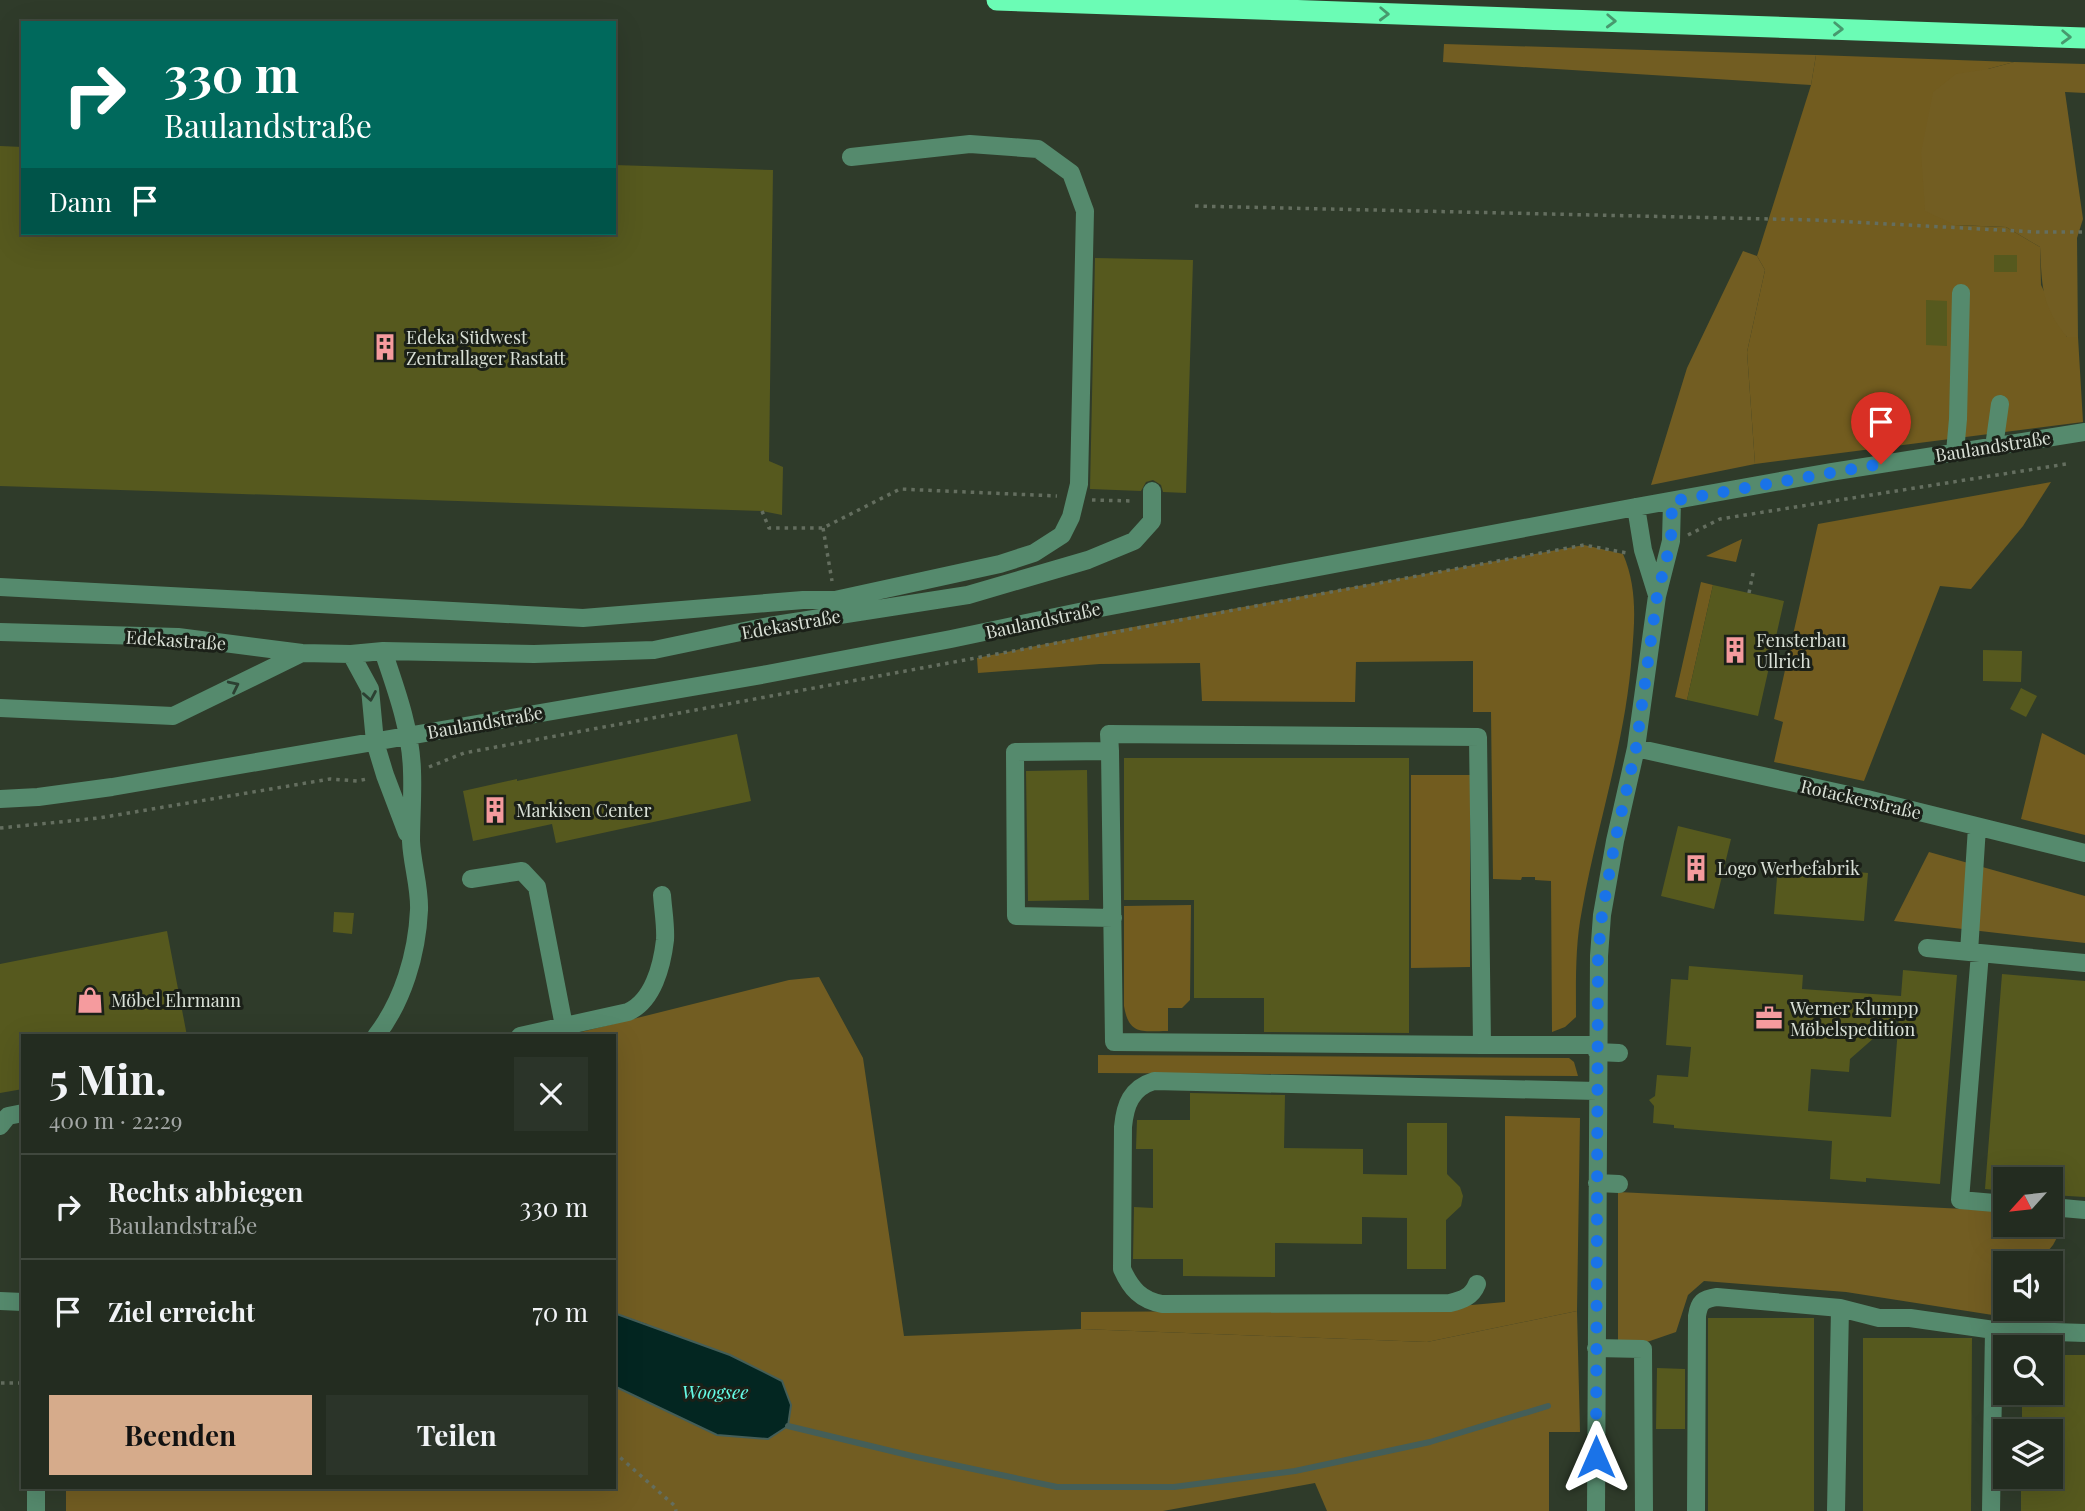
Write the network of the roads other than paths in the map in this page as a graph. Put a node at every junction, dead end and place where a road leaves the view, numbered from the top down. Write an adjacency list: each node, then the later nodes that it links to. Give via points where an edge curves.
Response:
1 (997, 0): 2 (highway, one-way to 2)
2 (2085, 38)
3 (851, 157): 12 (street, via 970,144 1038,149 1071,173 1085,211 1079,484 1062,536 1034,553 835,600 583,618)
4 (1961, 293): 8 (street)
5 (2000, 404): 7 (street)
6 (2085, 432): 7 (street, Baulandstraße)
7 (1993, 447): 8 (street, Baulandstraße)
8 (1955, 452): 10 (street, Baulandstraße)
9 (1144, 491): 15 (street, Edekastraße, via 1152,522 1134,541 1088,560 968,595 769,626 654,650)
10 (1672, 501): 11 (street, Baulandstraße); 13 (street, via 1671,541)
11 (1636, 507): 13 (street); 19 (street, Baulandstraße, via 767,674)
12 (0, 587)
13 (1657, 596): 21 (street)
14 (0, 632): 16 (street, Edekastraße, via 178,637)
15 (383, 651): 17 (street, Edekastraße); 19 (street)
16 (302, 653): 17 (street, Edekastraße); 18 (street, one-way to 16, via 173,716)
17 (351, 654): 20 (street, one-way to 20, via 370,689)
18 (0, 708)
19 (408, 736): 20 (street, Baulandstraße); 25 (street)
20 (375, 742): 23 (street, Baulandstraße, via 112,787); 25 (street)
21 (1636, 748): 24 (street, Rotackerstraße); 37 (street, via 1602,915)
22 (1110, 751): 29 (street); 29 (street, via 1015,752 1016,916); 36 (street, via 1109,734 1478,737)
23 (0, 799)
24 (1977, 827): 26 (street, Rotackerstraße); 31 (street)
25 (411, 843): 34 (street, via 419,909 411,962 399,998)
26 (2085, 853)
27 (471, 879): 33 (street, via 522,871 537,887)
28 (662, 895): 33 (street, via 664,940 650,992 640,1007)
29 (1113, 918): 36 (street, via 1114,1042)
30 (1927, 948): 31 (street)
31 (1975, 953): 32 (street); 44 (street, via 1960,1200)
32 (2085, 963)
33 (564, 1026): 35 (street)
34 (377, 1034)
35 (529, 1034)
36 (1482, 1045): 37 (street)
37 (1597, 1049): 38 (street); 39 (street)
38 (1619, 1053)
39 (1597, 1091): 42 (street); 47 (street, via 1478,1096 1154,1081 1141,1085 1131,1097 1125,1109 1123,1140 1122,1269 1129,1284 1149,1302 1450,1303 1464,1300)
40 (21, 1113): 41 (street, via 8,1116)
41 (0, 1126)
42 (1597, 1183): 43 (street); 53 (street)
43 (1619, 1184)
44 (1993, 1203)
45 (2063, 1208): 46 (street)
46 (2085, 1210)
47 (1477, 1284)
48 (0, 1301): 49 (street)
49 (21, 1302)
50 (1840, 1308): 51 (street, via 1878,1318); 58 (street, via 1717,1297 1699,1304); 59 (street)
51 (1994, 1330): 52 (street); 60 (street)
52 (2085, 1333)
53 (1596, 1348): 56 (street); 57 (street, via 1643,1349)
54 (36, 1489): 55 (street)
55 (36, 1511)
56 (1596, 1511)
57 (1644, 1511)
58 (1696, 1511)
59 (1836, 1511)
60 (1991, 1511)

